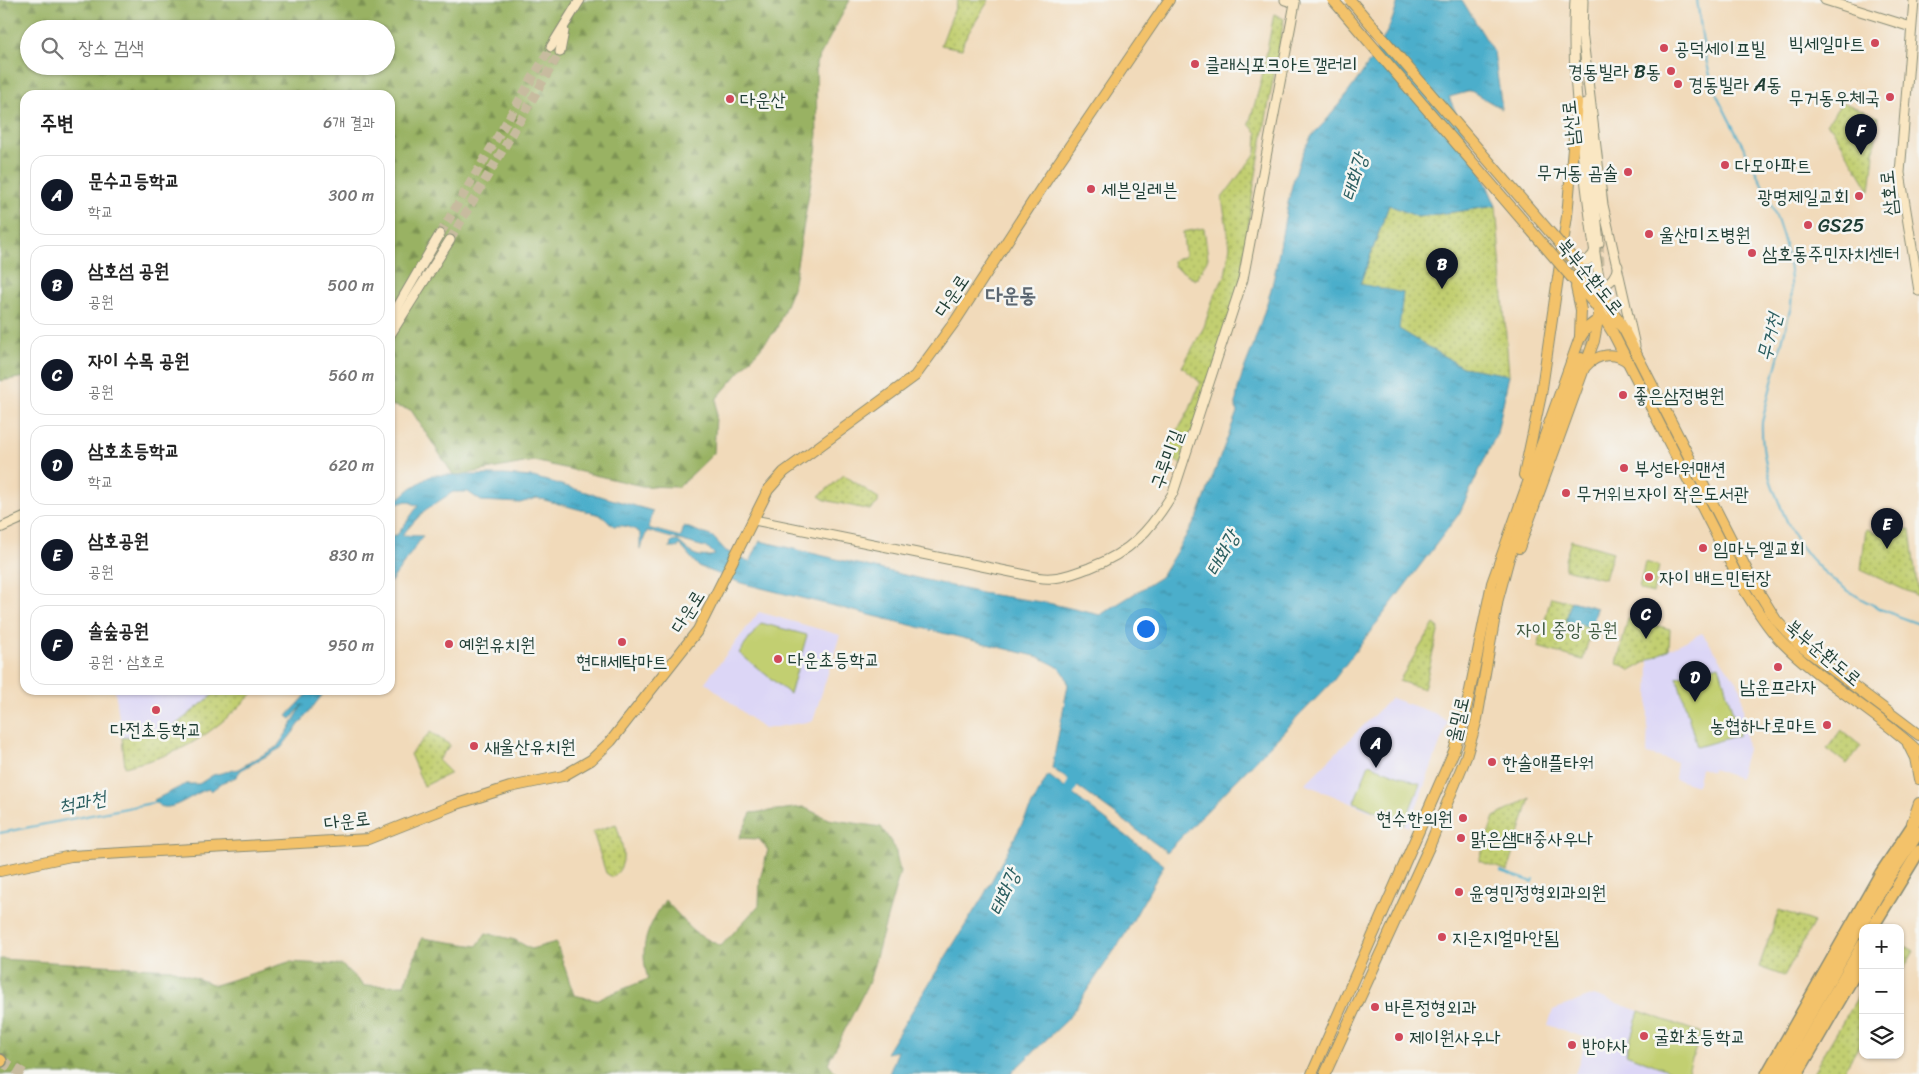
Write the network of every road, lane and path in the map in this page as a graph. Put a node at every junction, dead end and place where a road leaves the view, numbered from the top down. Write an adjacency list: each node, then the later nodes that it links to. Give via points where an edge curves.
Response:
1 (580, 0): 10 (main road)
2 (1169, 0): 34 (main road, 다운로, via 956,320 915,376 784,472 768,490)
3 (1285, 0): 34 (main road, 구루미길, via 1295,3 1243,279 1174,493 1156,522 1109,560 1051,578)
4 (1333, 0): 21 (main road, 북부순환도로, bridge)
5 (1350, 0): 19 (main road, 북부순환도로, bridge)
6 (1575, 0): 15 (main road, 남산로)
7 (1583, 0): 12 (main road, 남산로)
8 (1825, 0): 11 (main road)
9 (1914, 0): 11 (main road, 삼호로)
10 (565, 28): 13 (main road); 14 (main road)
11 (1911, 28): 23 (main road, 삼호로, via 1900,173)
12 (1582, 31): 18 (main road, 남산로, via 1583,91); 20 (main road, via 1603,205)
13 (551, 47)
14 (560, 52)
15 (1577, 103): 18 (main road, 남산로); 36 (main road, via 1570,191 1541,395)
16 (440, 234): 24 (main road)
17 (450, 240): 26 (main road)
18 (1597, 246): 19 (main road, via 1587,261); 22 (main road)
19 (1573, 259): 22 (main road, 북부순환도로)
20 (1618, 266): 22 (main road, via 1612,280); 29 (main road)
21 (1572, 278): 22 (main road, via 1582,286); 25 (main road, 북부순환도로); 28 (main road, via 1582,310)
22 (1598, 289): 25 (main road); 27 (main road, 북부순환도로)
23 (1919, 291)
24 (395, 311)
25 (1603, 317): 27 (main road); 28 (main road, via 1591,322); 31 (main road, 북부순환도로); 32 (main road)
26 (395, 328)
27 (1625, 330): 29 (main road, 북부순환도로)
28 (1579, 340): 36 (main road)
29 (1637, 354): 38 (main road, 북부순환도로, via 1755,586 1776,620 1812,657)
30 (1580, 358): 37 (main road, 울밀로, via 1514,541)
31 (1628, 362): 32 (main road, via 1605,355); 41 (main road, 북부순환도로, via 1745,591 1769,628 1806,664)
32 (1584, 369): 37 (main road)
33 (20, 519): 35 (main road)
34 (754, 520): 49 (main road, 다운로, via 698,630 610,741 591,760 562,776 454,804 368,839 71,856)
35 (0, 528)
36 (1510, 529): 55 (main road, 울밀로, via 1492,583 1465,715 1454,751)
37 (1492, 632): 56 (main road, 울밀로, via 1477,719 1466,757 1429,847)
38 (1905, 725): 39 (main road); 40 (main road, 북부순환도로)
39 (1919, 727)
40 (1919, 735)
41 (1906, 739): 42 (main road, 북부순환도로); 43 (main road, via 1915,758)
42 (1919, 752)
43 (1919, 779)
44 (1919, 803): 46 (main road)
45 (1919, 816): 46 (highway)
46 (1914, 831): 54 (highway)
47 (1919, 851): 50 (highway)
48 (1919, 859): 51 (highway)
49 (0, 871)
50 (1874, 924)
51 (1883, 924)
52 (1859, 951): 57 (highway)
53 (1859, 967): 58 (highway)
54 (1770, 1072)
55 (1312, 1074)
56 (1324, 1074)
57 (1788, 1074)
58 (1798, 1074)

